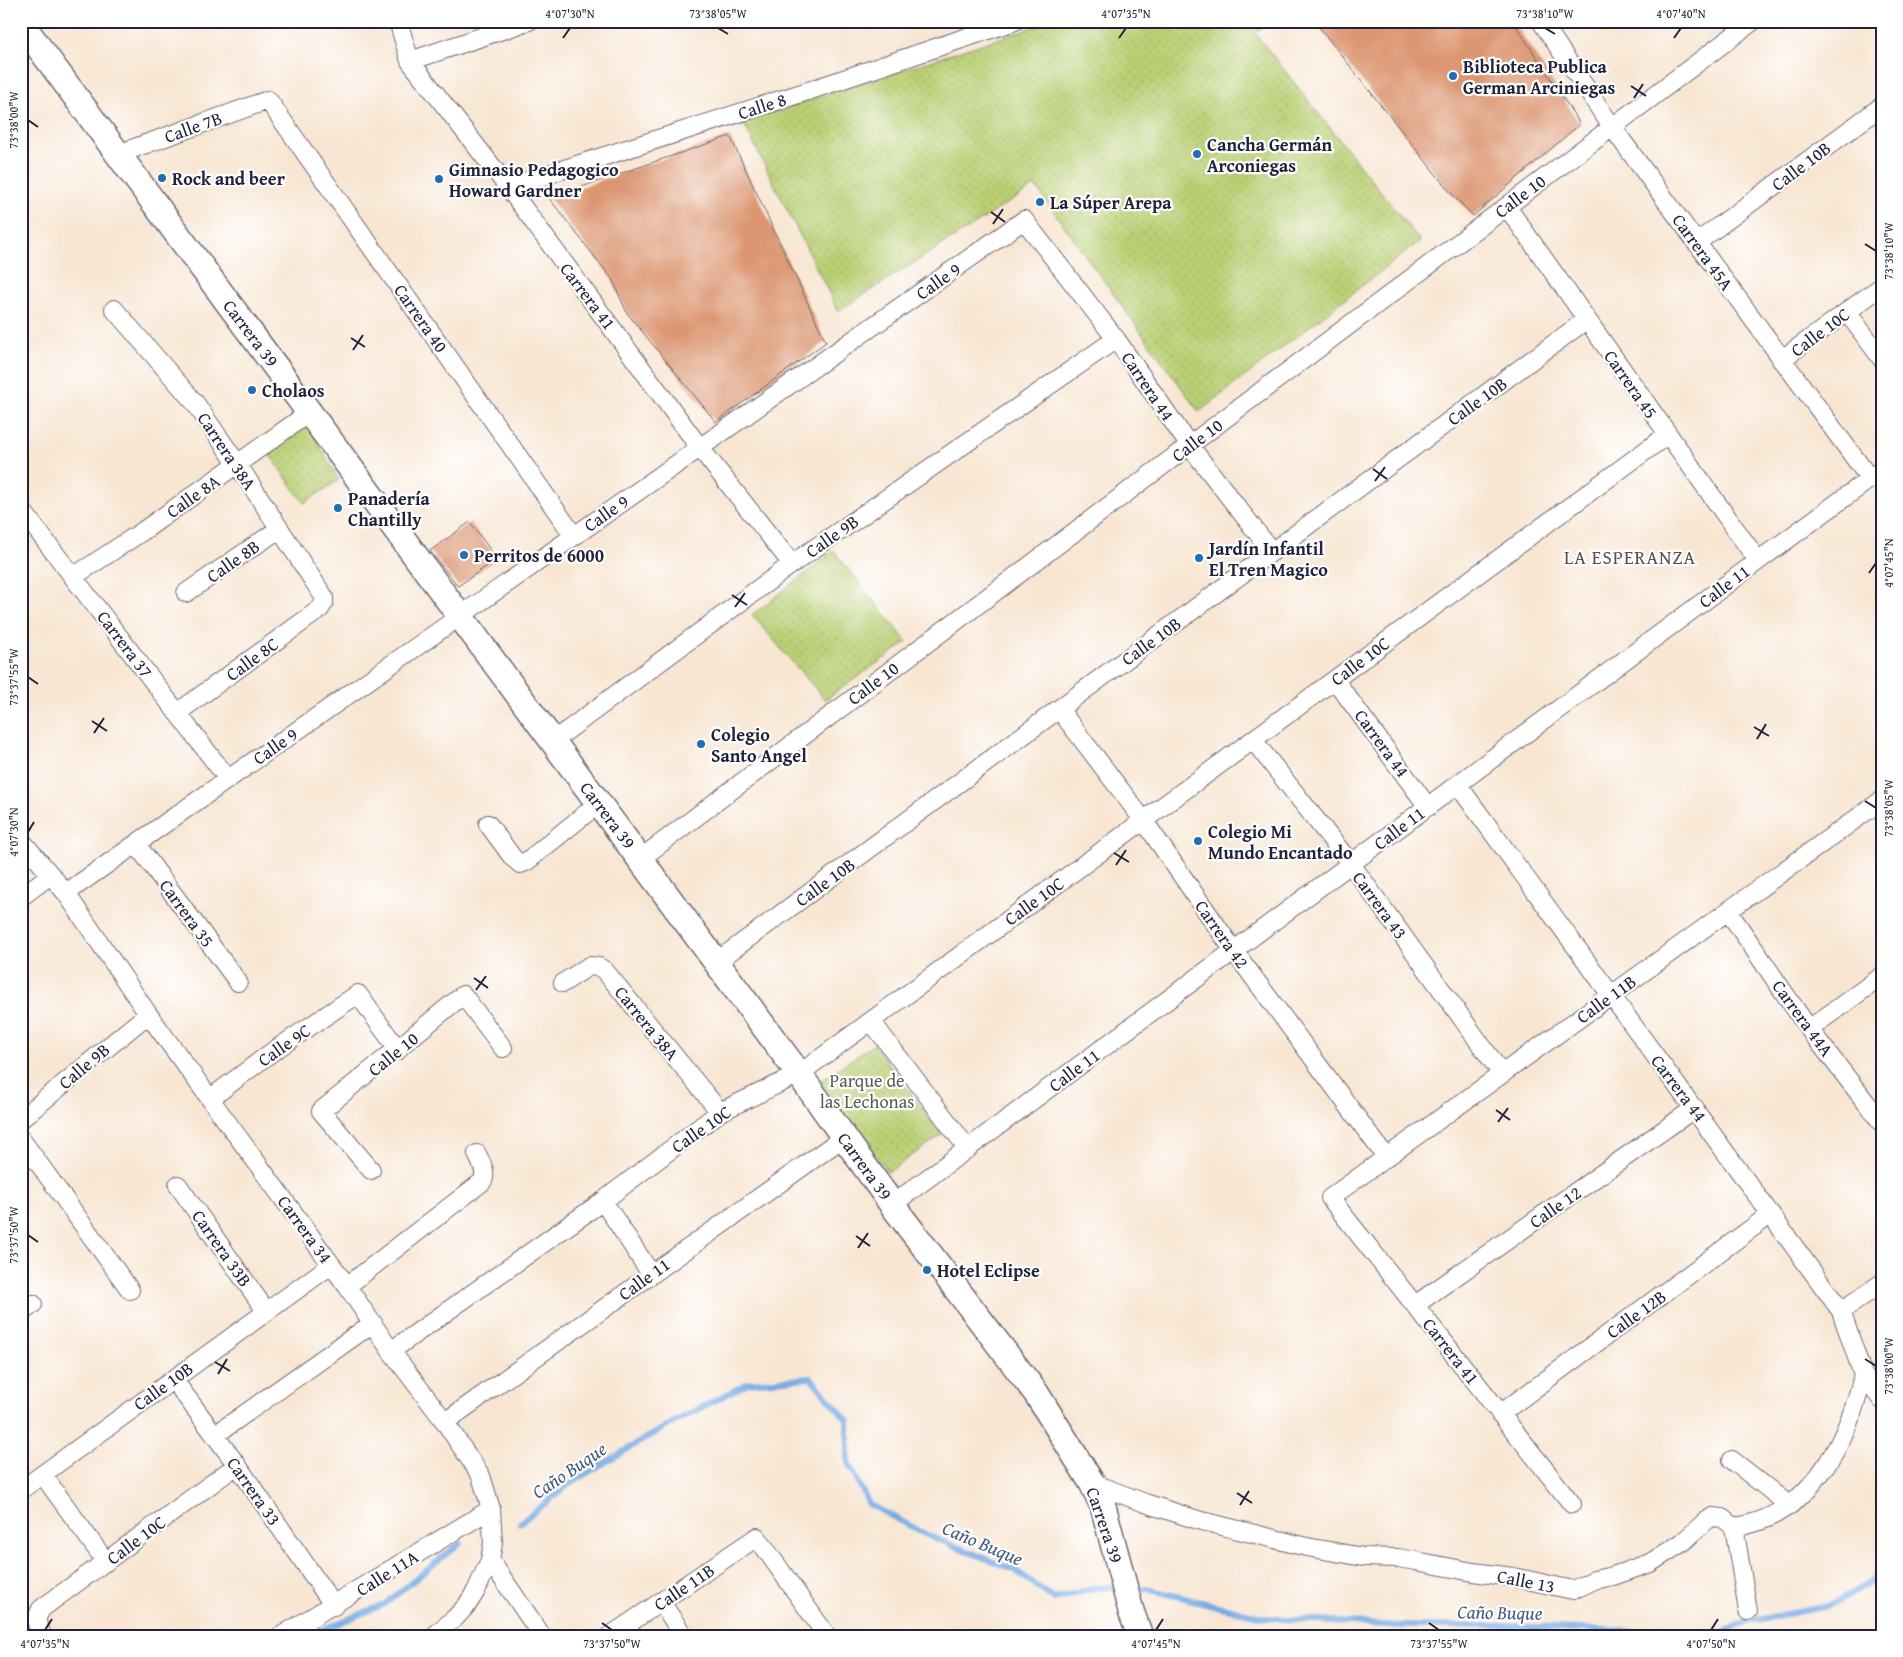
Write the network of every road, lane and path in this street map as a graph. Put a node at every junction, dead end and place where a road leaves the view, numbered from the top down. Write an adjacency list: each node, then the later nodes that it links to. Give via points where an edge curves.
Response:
1 (398, 21): 7 (street, Carrera 41)
2 (529, 21): 7 (street)
3 (1015, 21): 12 (street, Calle 8)
4 (1541, 21): 10 (street, Carrera 45A)
5 (1753, 21): 10 (street, Calle 10)
6 (25, 24): 11 (street, Carrera 39)
7 (410, 61): 12 (street, Carrera 41)
8 (268, 100): 11 (street, Calle 7B); 31 (street, Carrera 40)
9 (1882, 106): 15 (street, Calle 10B)
10 (1612, 127): 13 (street, Calle 10); 15 (street, Carrera 45A)
11 (118, 154): 23 (street, Carrera 39)
12 (508, 187): 26 (street, Carrera 41)
13 (1507, 207): 19 (street, Carrera 45); 25 (street, Calle 10)
14 (1024, 220): 20 (street, Carrera 44); 26 (street, Calle 9)
15 (1696, 243): 22 (street, Carrera 45A)
16 (1882, 286): 18 (street, Calle 10C)
17 (114, 309): 27 (street, Carrera 38A, via 195,403)
18 (1847, 312): 21 (street); 22 (street, Calle 10C)
19 (1586, 320): 24 (street, Carrera 45); 32 (street, Calle 10B)
20 (1116, 339): 25 (street, Carrera 44); 34 (street, Calle 9B)
21 (1882, 358)
22 (1781, 360): 28 (street, Carrera 45A)
23 (310, 412): 27 (street, Calle 8A); 38 (street, Carrera 39)
24 (1667, 435): 33 (street, Carrera 45); 39 (street, Calle 10C)
25 (1189, 445): 32 (street, Carrera 44); 53 (street, Calle 10)
26 (700, 448): 31 (street, Calle 9); 34 (street, Carrera 41)
27 (238, 465): 30 (street, Carrera 38A); 35 (street, Calle 8A)
28 (1876, 475): 33 (street, Calle 11)
29 (22, 511): 35 (street, Carrera 37)
30 (279, 529): 36 (street, Calle 8B); 37 (street, Carrera 38A, via 324,597)
31 (574, 536): 38 (street, Calle 9)
32 (1272, 552): 40 (street, Calle 10B)
33 (1758, 561): 45 (street, Calle 11)
34 (792, 564): 43 (street, Calle 9B)
35 (73, 577): 41 (street, Carrera 37)
36 (186, 593)
37 (324, 603): 41 (street, Calle 8C, via 320,610)
38 (460, 616): 43 (street, Carrera 39); 44 (street, Calle 9)
39 (1335, 680): 42 (street, Calle 10C); 48 (street, Carrera 44)
40 (1059, 709): 49 (street, Carrera 42); 60 (street, Calle 10B)
41 (177, 713): 44 (street, Carrera 37)
42 (1253, 740): 49 (street, Calle 10C); 54 (street, Carrera 43)
43 (553, 741): 47 (street, Carrera 39)
44 (228, 779): 52 (street, Calle 9)
45 (1458, 785): 48 (street, Calle 11); 64 (street, Carrera 44)
46 (1882, 800): 58 (street, Calle 11B)
47 (599, 803): 50 (street, via 520,864); 53 (street, Carrera 39)
48 (1428, 807): 54 (street, Calle 11)
49 (1144, 820): 59 (street, Carrera 42); 66 (street, Calle 10C)
50 (488, 824)
51 (21, 840): 55 (street, Carrera 34)
52 (137, 845): 56 (street, Calle 9); 62 (street, Carrera 35)
53 (640, 858): 60 (street, Carrera 39)
54 (1351, 864): 59 (street, Calle 11); 71 (street, Carrera 43)
55 (49, 876): 56 (street, Carrera 34); 57 (street)
56 (66, 893): 65 (street, Carrera 34)
57 (21, 897)
58 (1728, 911): 64 (street, Calle 11B); 67 (street, Carrera 44A)
59 (1234, 951): 79 (street, Calle 11); 81 (street, Carrera 42)
60 (716, 962): 70 (street, Carrera 39)
61 (1882, 976): 67 (street)
62 (238, 982)
63 (563, 984): 74 (street, Carrera 38A, via 589,966 605,971)
64 (1610, 996): 71 (street, Calle 11B); 73 (street, Carrera 44)
65 (148, 1014): 72 (street, Carrera 34); 75 (street, Calle 9B)
66 (871, 1021): 70 (street, Calle 10C); 79 (street)
67 (1808, 1029): 76 (street, Carrera 44A)
68 (503, 1048): 69 (street, Calle 10, via 463,996)
69 (398, 1050): 72 (street, Calle 9C, via 358,994); 82 (street, Calle 10, via 321,1111)
70 (799, 1074): 74 (street, Calle 10C); 77 (street, Carrera 39)
71 (1502, 1074): 81 (street, Calle 11B)
72 (210, 1098): 88 (street, Carrera 34)
73 (1695, 1108): 87 (street, Carrera 44); 93 (street, Calle 12)
74 (720, 1112): 85 (street, Calle 10C)
75 (21, 1119)
76 (1882, 1123)
77 (844, 1137): 86 (street, Carrera 39); 89 (street, Calle 11)
78 (21, 1139): 92 (street)
79 (968, 1149): 86 (street, Calle 11)
80 (477, 1154): 91 (street, via 484,1172 482,1182)
81 (1386, 1157): 84 (street, Calle 11B)
82 (371, 1170)
83 (178, 1185): 94 (street, Carrera 33B)
84 (1330, 1198): 93 (street, Carrera 41)
85 (603, 1202): 89 (street); 97 (street, Calle 10C)
86 (893, 1204): 107 (street, Carrera 39, via 1036,1393)
87 (1771, 1214): 95 (street, Carrera 44); 101 (street, Calle 12B)
88 (331, 1265): 91 (street, Carrera 34); 94 (street, Calle 10B)
89 (651, 1274): 102 (street, Calle 11)
90 (1882, 1283): 95 (street)
91 (347, 1286): 96 (street, Carrera 34)
92 (130, 1290)
93 (1415, 1305): 101 (street, Carrera 41)
94 (266, 1311): 99 (street, Calle 10B)
95 (1841, 1311): 98 (street, Carrera 44)
96 (373, 1323): 97 (street, Carrera 34); 103 (street)
97 (391, 1351): 102 (street, Carrera 34)
98 (1863, 1375): 100 (street, Carrera 44); 110 (street, via 1851,1417 1832,1456)
99 (173, 1379): 103 (street, Carrera 33); 106 (street, Calle 10B)
100 (1882, 1400)
101 (1500, 1414): 109 (street, Carrera 41)
102 (445, 1422): 111 (street, Carrera 34, via 481,1476)
103 (215, 1435): 105 (street, Carrera 33)
104 (1732, 1460): 110 (street)
105 (237, 1465): 114 (street, Calle 10C); 116 (street, Carrera 33)
106 (43, 1475): 108 (street, Calle 10B); 114 (street)
107 (1092, 1483): 112 (street, Calle 13, via 1198,1520 1307,1547 1362,1557 1398,1558 1573,1590 1658,1559 1710,1518 1723,1518); 125 (street, Carrera 39, via 1103,1506)
108 (21, 1490)
109 (1572, 1504)
110 (1790, 1506): 112 (street, via 1758,1523)
111 (491, 1509): 113 (street, Carrera 34, via 493,1543); 116 (street, Calle 11A)
112 (1734, 1527): 117 (street)
113 (490, 1560): 120 (street, via 467,1604); 121 (street)
114 (106, 1562): 118 (street, Calle 10C, via 41,1609 36,1620)
115 (661, 1602): 122 (street, Calle 11B); 123 (street); 124 (street, Calle 11B, via 757,1537)
116 (334, 1606): 119 (street, Calle 11A)
117 (1748, 1611)
118 (42, 1636)
119 (281, 1636)
120 (434, 1636)
121 (542, 1636)
122 (610, 1636)
123 (684, 1636)
124 (827, 1636)
125 (1140, 1636)

